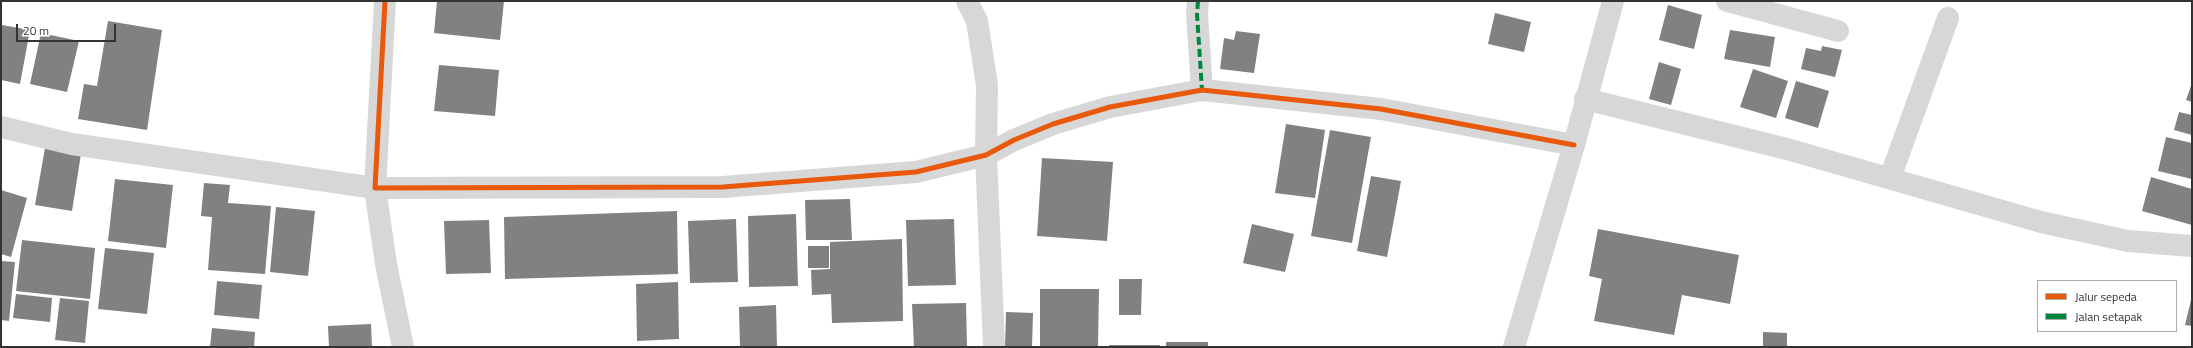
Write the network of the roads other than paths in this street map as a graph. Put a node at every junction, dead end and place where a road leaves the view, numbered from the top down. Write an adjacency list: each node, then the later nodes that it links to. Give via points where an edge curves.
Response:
1 (385, 1): 14 (street)
2 (967, 1): 12 (street, via 977,22 987,85)
3 (1198, 1): 8 (street)
4 (1613, 1): 9 (street)
5 (1727, 1): 7 (street)
6 (1948, 18): 13 (street)
7 (1838, 31)
8 (1202, 90): 11 (street, via 1381,110); 12 (street, via 1110,107 1052,124)
9 (1585, 99): 11 (street); 13 (street, via 1787,149)
10 (1, 127): 14 (street, via 72,144)
11 (1574, 145): 18 (street)
12 (986, 155): 14 (street, via 916,172 723,187); 17 (street)
13 (1890, 178): 15 (street, via 2063,227 2128,241)
14 (375, 188): 16 (street, via 386,264)
15 (2192, 246)
16 (403, 347)
17 (994, 347)
18 (1514, 347)

